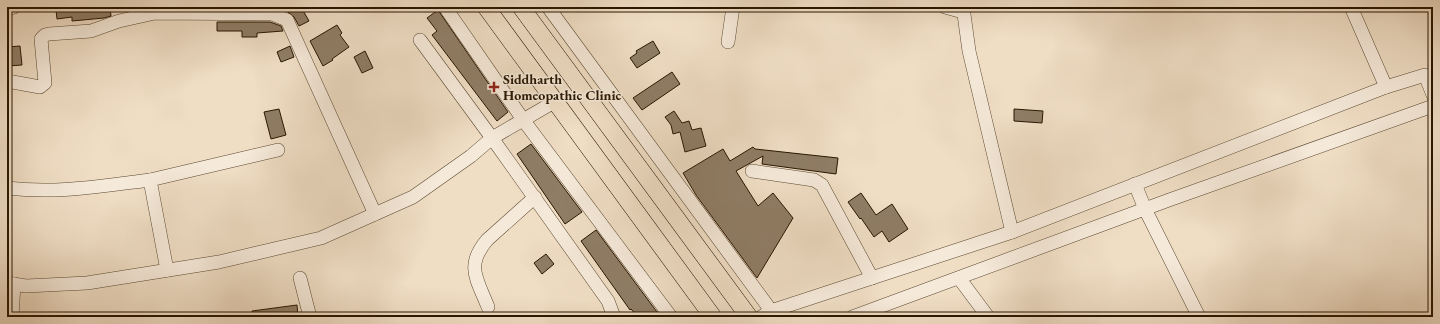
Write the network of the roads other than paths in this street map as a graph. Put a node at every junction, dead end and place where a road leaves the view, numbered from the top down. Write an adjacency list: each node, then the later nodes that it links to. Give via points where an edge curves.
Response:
1 (14, 7): 9 (street)
2 (444, 7): 20 (street)
3 (486, 7): 18 (main road)
4 (521, 7): 15 (main road)
5 (548, 7): 13 (street)
6 (733, 7): 12 (street)
7 (945, 7): 10 (street)
8 (1351, 7): 16 (street)
9 (7, 9)
10 (963, 10): 30 (street, via 969,51)
11 (420, 40): 21 (street)
12 (728, 42)
13 (598, 76): 15 (street); 37 (street)
14 (7, 81): 29 (street, via 43,86 45,83 41,39 45,35 90,31 155,13 272,14 288,20)
15 (581, 87): 43 (main road)
16 (1386, 88): 17 (street, via 1425,75); 25 (street)
17 (1433, 95)
18 (554, 102): 20 (street); 42 (main road)
19 (1433, 106): 28 (street)
20 (524, 121): 21 (street); 41 (street)
21 (492, 138): 27 (street); 29 (street, via 413,197)
22 (278, 150): 24 (street)
23 (752, 172): 33 (street, via 814,180 822,185)
24 (150, 180): 26 (street, via 70,190); 31 (street)
25 (1135, 184): 28 (street); 30 (street)
26 (7, 188)
27 (534, 197): 36 (street, via 487,240 475,257 474,266); 40 (street, via 608,301)
28 (1145, 209): 34 (street); 46 (street)
29 (375, 214): 31 (street, via 321,238 219,262)
30 (1012, 232): 33 (street)
31 (167, 270): 35 (street, via 87,283 26,286)
32 (300, 278): 39 (street)
33 (872, 278): 37 (street)
34 (959, 278): 44 (street); 45 (street)
35 (11, 284): 38 (street)
36 (488, 307)
37 (770, 315)
38 (12, 317)
39 (310, 317)
40 (614, 317)
41 (670, 317)
42 (713, 317)
43 (749, 317)
44 (852, 317)
45 (988, 317)
46 (1199, 317)

